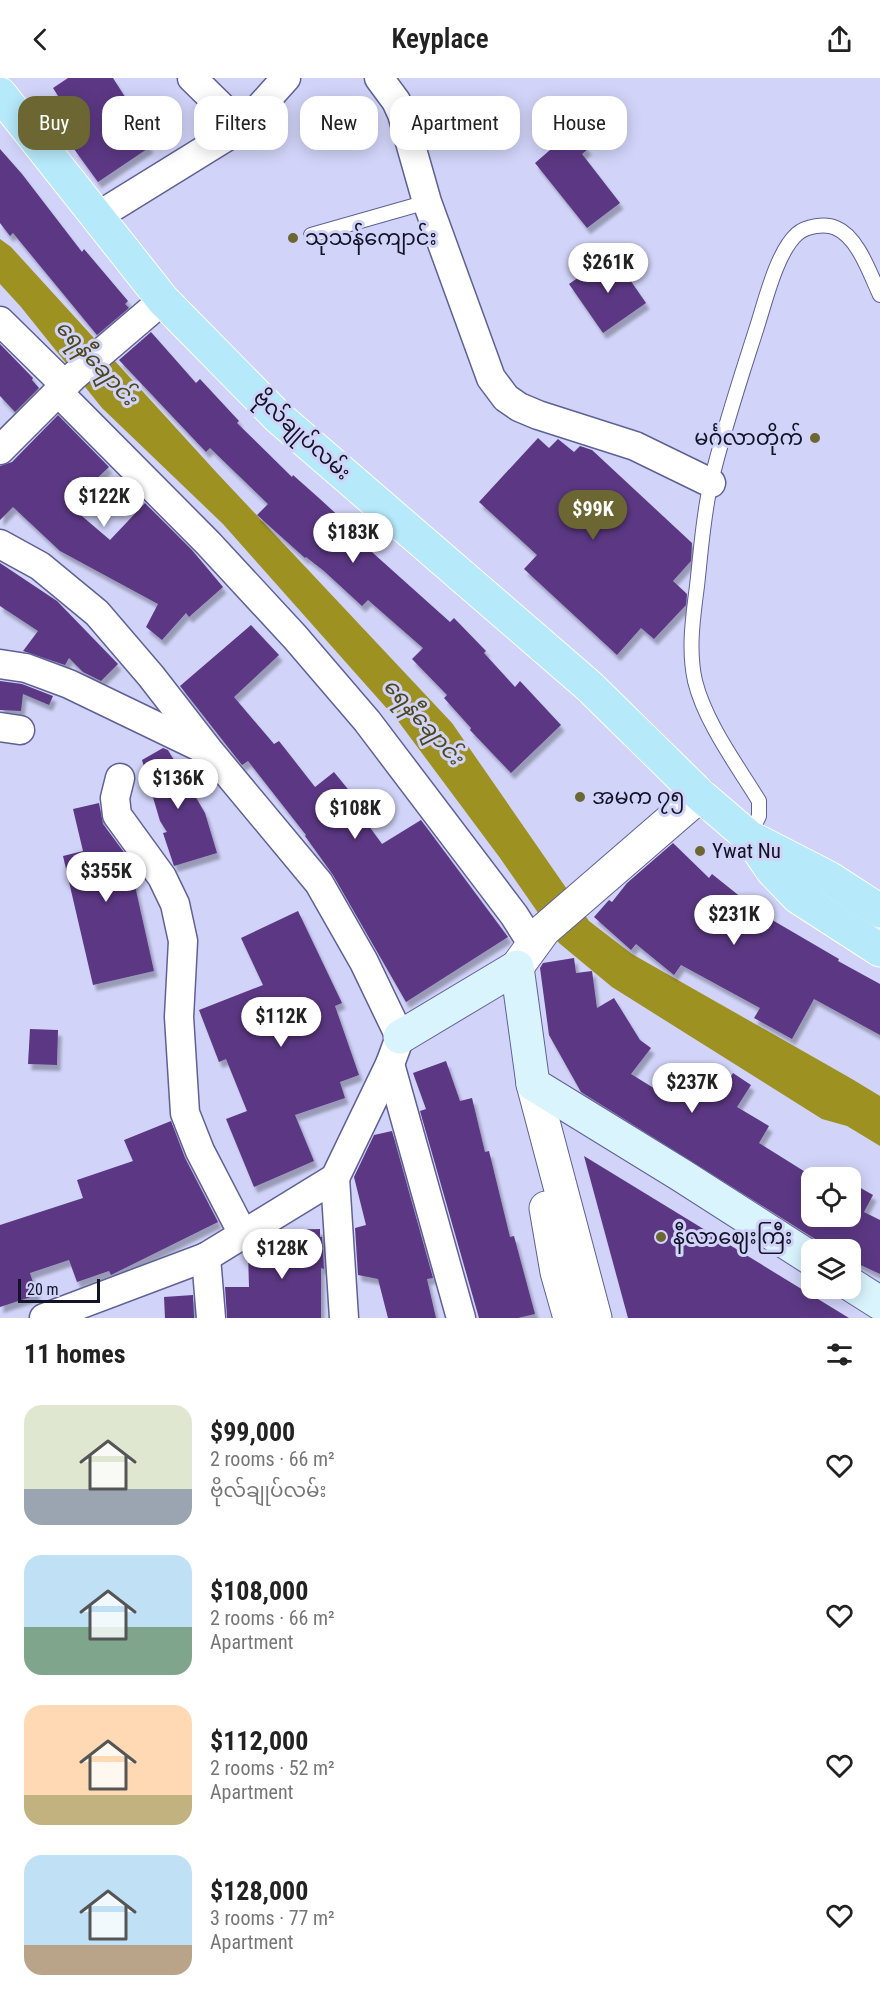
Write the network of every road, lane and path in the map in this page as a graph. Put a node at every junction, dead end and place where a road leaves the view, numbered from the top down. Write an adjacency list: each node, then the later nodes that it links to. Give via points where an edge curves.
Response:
1 (192, 78): 5 (street)
2 (286, 78): 6 (street)
3 (379, 78): 8 (street, via 402,114)
4 (0, 94): 9 (main road, ဗိုလ်‌ချုပ်‌လမ်း)
5 (210, 96)
6 (270, 96)
7 (205, 150): 9 (street)
8 (427, 202): 10 (lane); 16 (street, via 491,378 506,398 538,415 636,446)
9 (98, 216): 12 (main road, ဗိုလ်‌ချုပ်‌လမ်း)
10 (310, 236)
11 (880, 295): 16 (lane, via 847,234 823,226 797,234 776,269)
12 (163, 300): 14 (street); 21 (main road, ဗိုလ်‌ချုပ်‌လမ်း, via 278,417 589,686)
13 (0, 321): 14 (street)
14 (66, 384): 15 (street); 24 (street, via 367,722 514,915)
15 (0, 450)
16 (711, 483): 22 (lane, via 692,656 695,681 711,720 759,801 759,816)
17 (0, 544): 19 (street, via 40,566 97,613)
18 (0, 664): 19 (street, via 26,668 69,684)
19 (210, 752): 26 (street, via 319,883 364,962)
20 (120, 778): 29 (street, via 115,798 117,815 162,877 175,904 183,941 179,1017 185,1113)
21 (700, 795): 22 (main road, ဗိုလ်‌ချုပ်‌လမ်း); 24 (street)
22 (749, 837): 23 (main road, via 829,878); 25 (main road, via 772,870 798,897)
23 (880, 911)
24 (531, 947): 26 (main road); 27 (main road)
25 (880, 950)
26 (395, 1051): 28 (street); 37 (street)
27 (533, 1084): 30 (main road); 38 (street, via 549,1228); 39 (street)
28 (335, 1178): 29 (street); 36 (street)
29 (243, 1234): 31 (street)
30 (801, 1252)
31 (206, 1257): 34 (street); 35 (street)
32 (861, 1291): 33 (main road)
33 (880, 1303)
34 (44, 1318)
35 (212, 1318)
36 (344, 1318)
37 (461, 1318)
38 (570, 1318)
39 (595, 1318)

